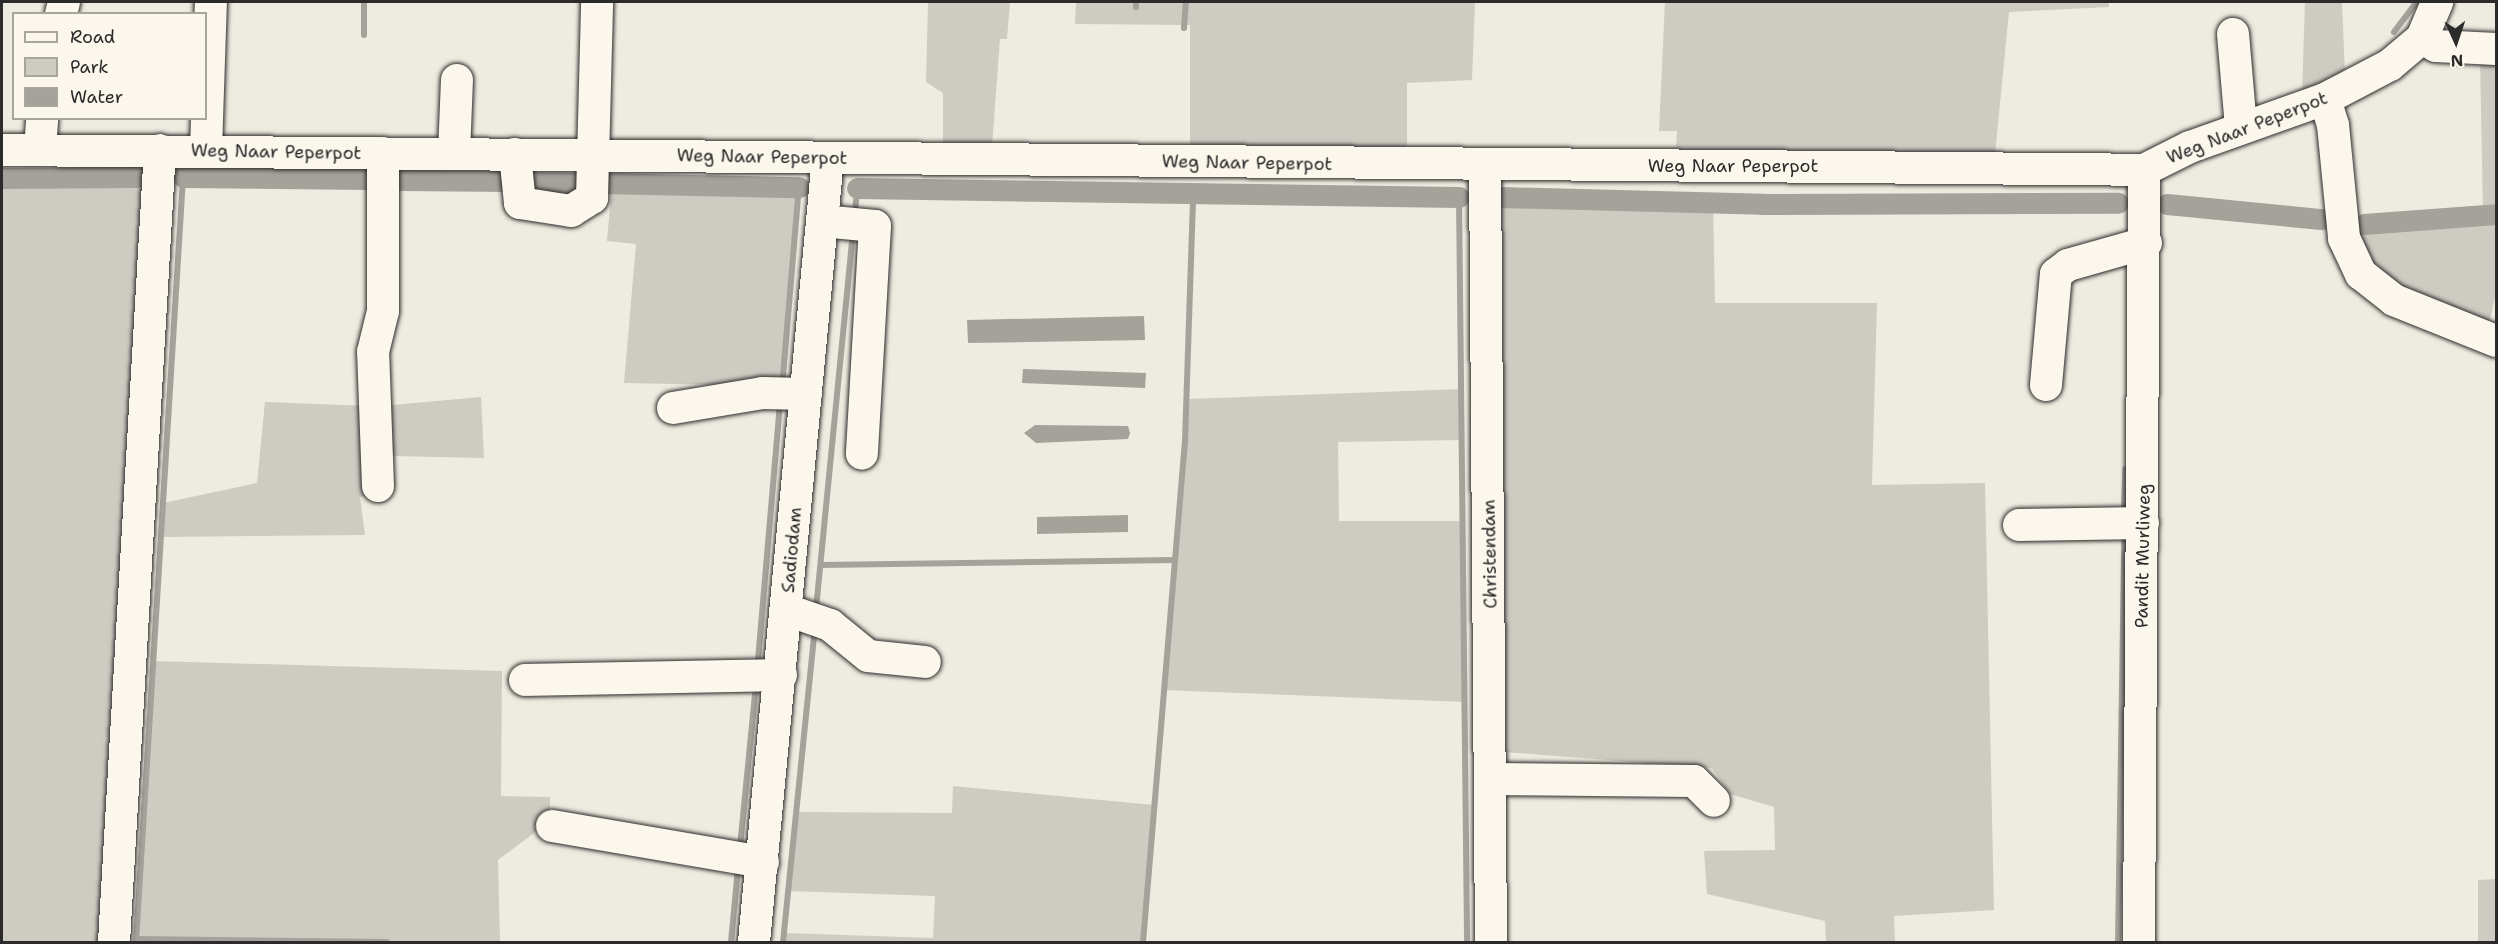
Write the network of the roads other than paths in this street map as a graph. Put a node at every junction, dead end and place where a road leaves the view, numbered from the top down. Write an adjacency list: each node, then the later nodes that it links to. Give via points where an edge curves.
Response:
1 (211, 2): 14 (street)
2 (2437, 2): 5 (street, Weg Naar Peperpot)
3 (597, 3): 18 (street)
4 (2233, 34): 10 (street)
5 (2422, 38): 6 (street, via 2436,46); 8 (street, Weg Naar Peperpot, via 2390,65)
6 (2496, 49)
7 (457, 80): 16 (street)
8 (2325, 99): 10 (street, Weg Naar Peperpot); 24 (street, via 2333,125 2344,238 2361,274 2394,300)
9 (42, 120): 12 (street)
10 (2241, 127): 21 (street, Weg Naar Peperpot)
11 (2, 150): 12 (street, Weg Naar Peperpot)
12 (40, 150): 13 (street, Weg Naar Peperpot)
13 (160, 150): 14 (street, Weg Naar Peperpot); 40 (street)
14 (206, 150): 15 (street, Weg Naar Peperpot)
15 (382, 153): 16 (street, Weg Naar Peperpot); 29 (street, via 383,311 374,352)
16 (454, 154): 17 (street, Weg Naar Peperpot)
17 (515, 154): 18 (street, Weg Naar Peperpot); 18 (street, via 520,203 546,211 586,206 594,190)
18 (595, 155): 19 (street, Weg Naar Peperpot)
19 (828, 158): 20 (street, Weg Naar Peperpot); 22 (street, Sadiodam)
20 (1485, 165): 21 (street, Weg Naar Peperpot); 36 (street, Christendam)
21 (2144, 170): 23 (street, Pandit Murliweg)
22 (822, 221): 26 (street, Sadiodam); 28 (street, via 875,226)
23 (2146, 243): 25 (street, via 2079,261 2056,274); 30 (street, Pandit Murliweg)
24 (2496, 341)
25 (2046, 385)
26 (806, 393): 27 (street, via 763,393); 32 (street, Sadiodam)
27 (673, 408)
28 (862, 454)
29 (378, 486)
30 (2143, 523): 31 (street); 43 (street, Pandit Murliweg)
31 (2019, 525)
32 (787, 610): 33 (street, via 830,625 868,656); 34 (street, Sadiodam)
33 (926, 662)
34 (781, 675): 35 (street); 39 (street, Sadiodam)
35 (525, 680)
36 (1493, 779): 37 (street, via 1694,781); 42 (street, Christendam)
37 (1714, 801)
38 (552, 826): 39 (street)
39 (763, 862): 41 (street, Sadiodam)
40 (114, 942)
41 (754, 942)
42 (1491, 942)
43 (2139, 942)

